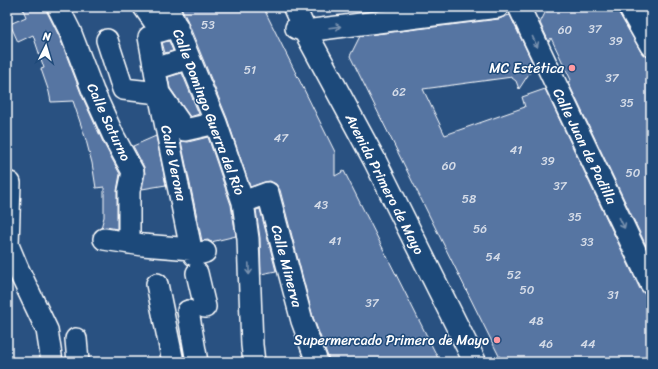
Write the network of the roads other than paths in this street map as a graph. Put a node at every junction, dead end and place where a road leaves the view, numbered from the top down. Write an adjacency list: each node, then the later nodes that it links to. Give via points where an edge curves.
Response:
1 (58, 7): 20 (street, Calle Saturno, via 93,91 133,172 129,191)
2 (144, 7): 9 (street, via 161,31)
3 (168, 7): 9 (street, Calle Domingo Guerra del Río)
4 (286, 7): 8 (street, Avenida Primero de Mayo)
5 (498, 7): 8 (street, one-way to 5)
6 (519, 7): 23 (street, Calle Juan de Padilla, one-way to 23)
7 (629, 7): 12 (street)
8 (298, 22): 32 (street, Avenida Primero de Mayo); 33 (street, Avenida Primero de Mayo, via 371,155)
9 (177, 26): 13 (street, Calle Domingo Guerra del Río)
10 (149, 37): 14 (street, Calle Verona)
11 (107, 40): 15 (street, via 123,89)
12 (651, 46)
13 (189, 58): 14 (street); 16 (street, Calle Domingo Guerra del Río)
14 (155, 69): 15 (street, Calle Verona)
15 (159, 93): 16 (street, via 186,130); 21 (street, Calle Verona)
16 (216, 122): 18 (street, Calle Domingo Guerra del Río)
17 (10, 183): 26 (street, via 8,245 47,330)
18 (243, 202): 30 (street, Calle Domingo Guerra del Río, one-way to 30, via 244,299); 31 (street, Calle Minerva, via 268,193 302,321)
19 (104, 240): 20 (street)
20 (129, 243): 21 (street)
21 (197, 258): 24 (street, Calle Verona)
22 (157, 284): 24 (street)
23 (651, 284)
24 (191, 310): 28 (street); 29 (street)
25 (76, 339): 27 (street)
26 (52, 362)
27 (78, 362)
28 (173, 362)
29 (197, 362)
30 (254, 362)
31 (317, 362)
32 (464, 362)
33 (475, 362)

